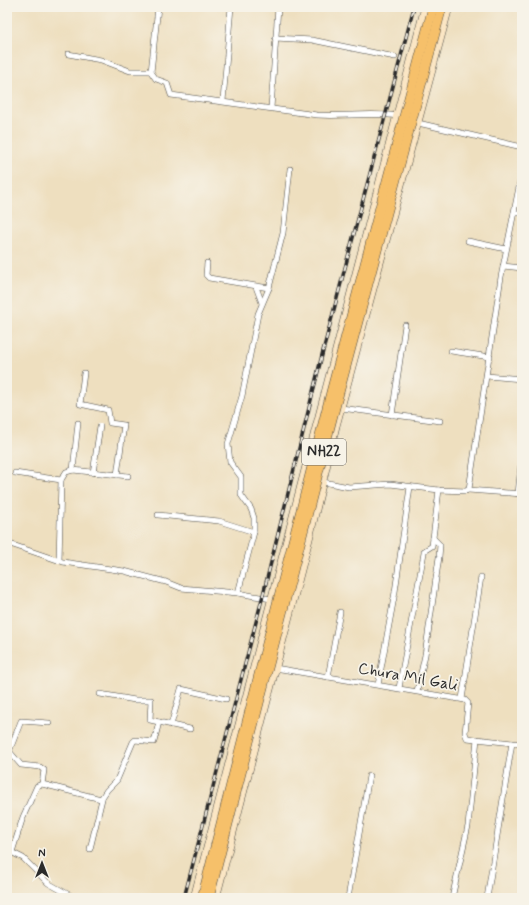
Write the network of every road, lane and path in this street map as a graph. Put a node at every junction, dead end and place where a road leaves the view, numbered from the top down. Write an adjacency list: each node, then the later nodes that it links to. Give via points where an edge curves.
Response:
1 (158, 7): 11 (street)
2 (232, 7): 14 (street)
3 (278, 7): 8 (street)
4 (425, 7): 12 (street)
5 (433, 7): 90 (highway, NH22, bridge, via 331,392)
6 (442, 7): 91 (highway, NH22, bridge, via 332,419)
7 (449, 7): 13 (street)
8 (275, 38): 10 (street, via 312,40); 15 (street)
9 (68, 54): 11 (street, via 102,60 130,71)
10 (395, 57)
11 (151, 71): 14 (street, via 156,79 168,83 171,95)
12 (405, 87): 13 (street); 16 (street)
13 (426, 92): 17 (street)
14 (223, 101): 15 (street)
15 (271, 108): 16 (street, via 327,116)
16 (397, 116): 54 (street)
17 (418, 123): 18 (street); 37 (street)
18 (522, 147)
19 (290, 169): 29 (street, via 284,227)
20 (522, 172): 21 (street)
21 (514, 213): 22 (street); 24 (street)
22 (522, 213)
23 (468, 241): 24 (street)
24 (506, 249): 26 (street)
25 (207, 264): 28 (street, via 206,275 209,278)
26 (503, 266): 27 (street); 33 (street)
27 (522, 268)
28 (256, 287): 29 (street); 30 (street)
29 (269, 288): 30 (street)
30 (262, 302): 57 (street, via 228,451 230,462 241,477 242,497 254,514)
31 (405, 325): 38 (street)
32 (452, 352): 33 (street)
33 (490, 357): 35 (street)
34 (84, 372): 46 (street, via 80,404 108,410 110,423 124,425)
35 (487, 376): 36 (street); 52 (street)
36 (522, 379)
37 (341, 408): 38 (street); 49 (street)
38 (392, 415): 39 (street)
39 (440, 421)
40 (78, 422): 43 (street)
41 (100, 426): 45 (street)
42 (522, 455): 53 (street)
43 (73, 470): 45 (street); 48 (street, via 66,472)
44 (15, 473): 48 (street)
45 (93, 473): 46 (street)
46 (117, 475): 47 (street)
47 (128, 476)
48 (61, 480): 60 (street)
49 (323, 482): 50 (street, via 349,487 390,484); 56 (street)
50 (410, 487): 51 (street); 68 (street)
51 (439, 490): 52 (street); 58 (street)
52 (468, 490): 53 (street)
53 (520, 494)
54 (294, 509): 56 (street); 63 (street)
55 (158, 515): 57 (street, via 219,521)
56 (315, 515): 65 (street)
57 (254, 532): 62 (street)
58 (433, 538): 70 (street, via 432,546 424,551); 71 (street, via 440,545 439,557 425,655)
59 (7, 543): 60 (street)
60 (59, 561): 62 (street, via 124,571 181,588)
61 (481, 577): 74 (street)
62 (238, 593): 63 (street)
63 (271, 599): 67 (street)
64 (340, 612): 66 (street)
65 (275, 668): 66 (street, Chura Mil Gali); 69 (street)
66 (328, 677): 68 (street, Chura Mil Gali)
67 (250, 682): 69 (street); 89 (street)
68 (378, 685): 70 (street, Chura Mil Gali)
69 (270, 688): 92 (street)
70 (399, 688): 71 (street, Chura Mil Gali)
71 (417, 691): 74 (street, Chura Mil Gali)
72 (100, 694): 75 (street, via 151,700 150,719)
73 (226, 699): 77 (street, via 180,689)
74 (462, 699): 79 (street, Chura Mil Gali, via 468,703 465,735)
75 (159, 722): 77 (street); 85 (street, via 154,742 132,742 116,780)
76 (49, 723): 82 (street, via 21,721)
77 (170, 724): 78 (street)
78 (190, 729)
79 (477, 740): 80 (street); 94 (street, via 468,826)
80 (512, 743): 81 (street); 95 (street)
81 (522, 744)
82 (8, 750): 84 (street, via 21,765 40,767 44,770)
83 (369, 776): 93 (street)
84 (42, 784): 85 (street); 87 (street, via 35,788)
85 (102, 798): 86 (street)
86 (90, 849)
87 (10, 851): 88 (street, via 23,858 43,879)
88 (75, 898)
89 (194, 898)
90 (202, 898)
91 (209, 898)
92 (216, 898)
93 (348, 898)
94 (452, 898)
95 (487, 898)

